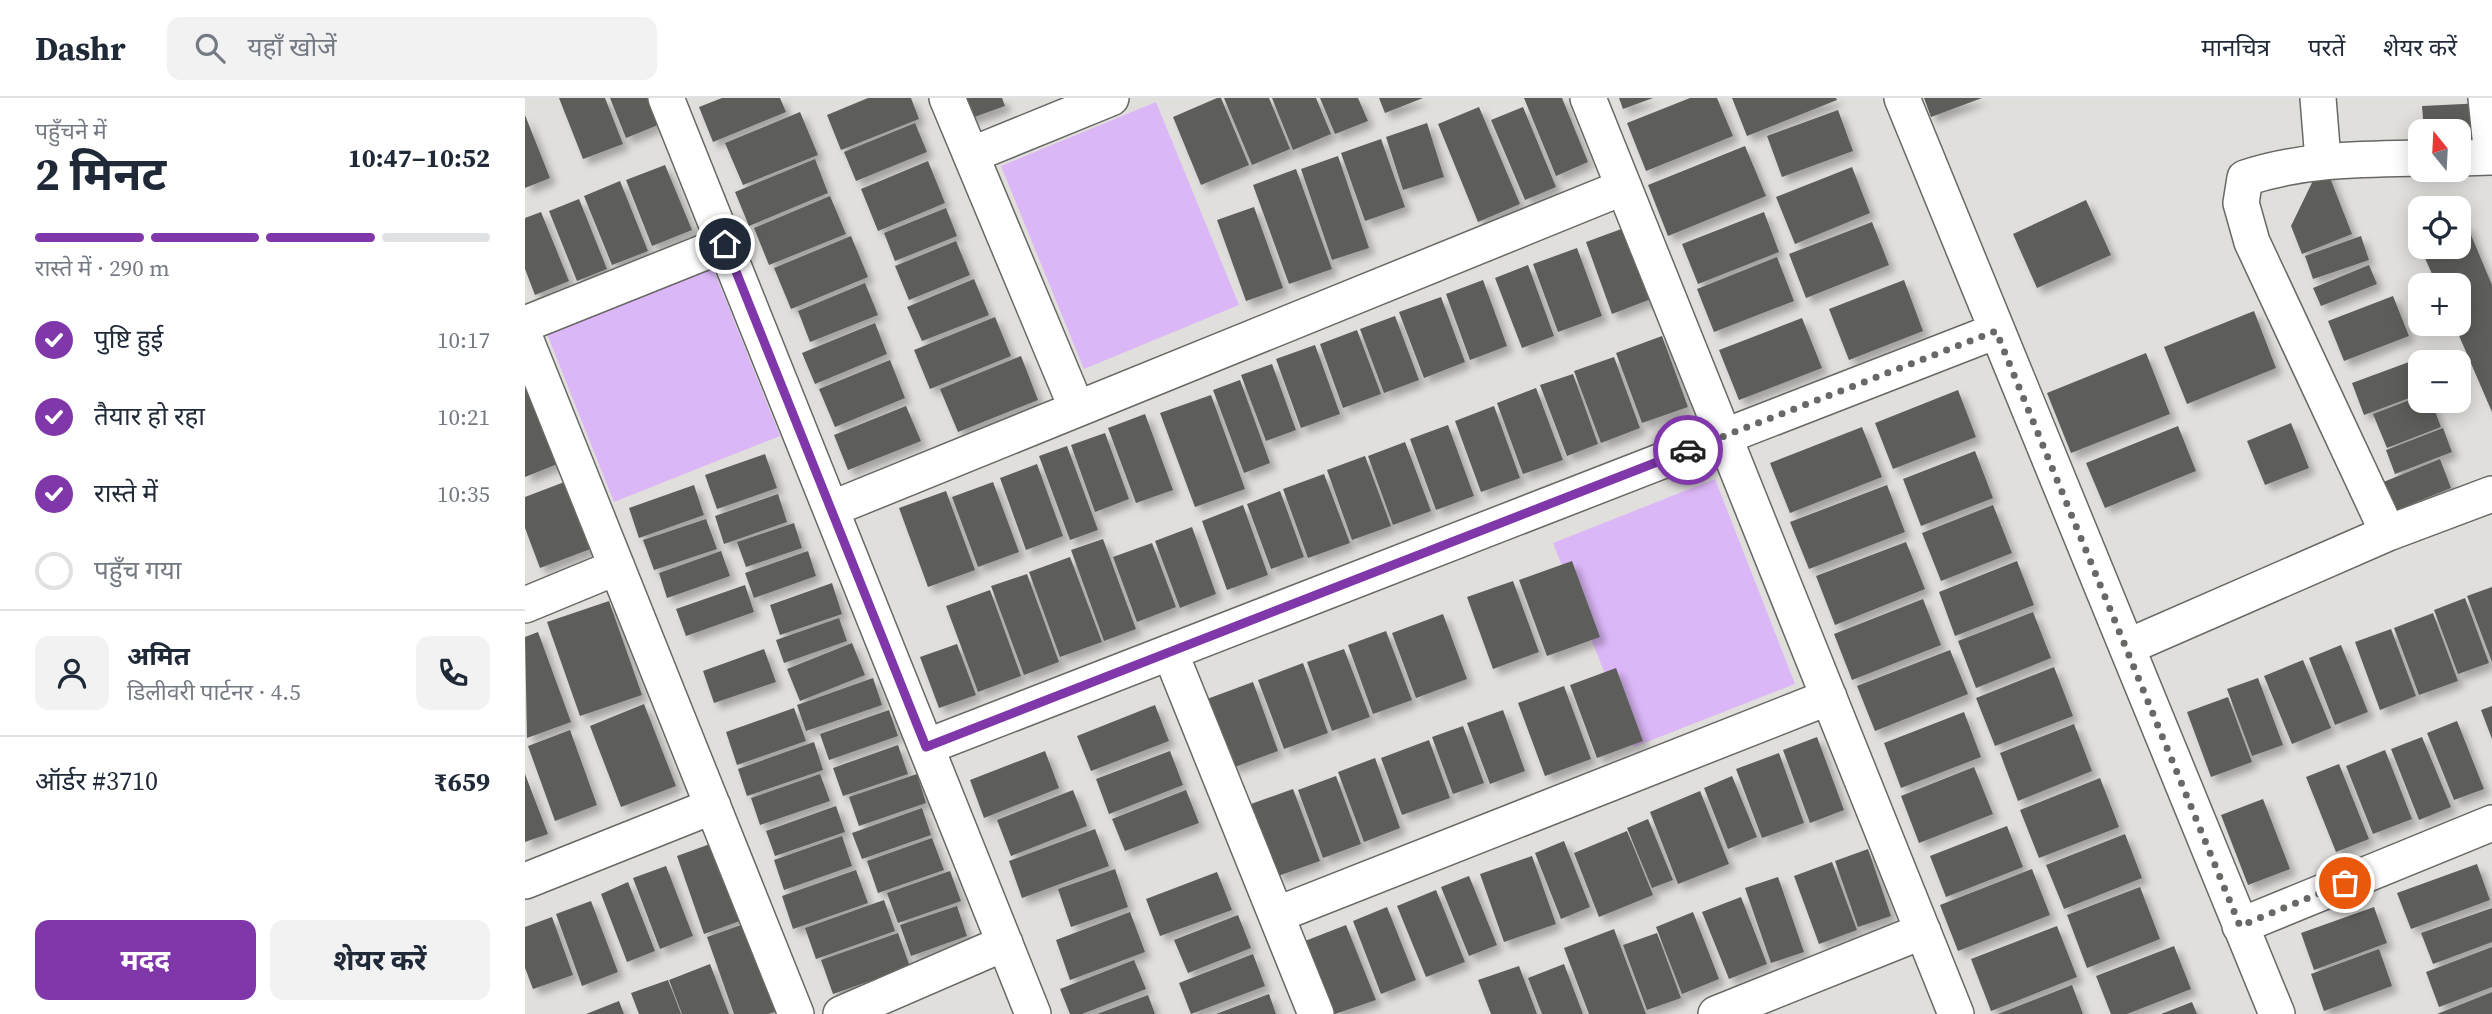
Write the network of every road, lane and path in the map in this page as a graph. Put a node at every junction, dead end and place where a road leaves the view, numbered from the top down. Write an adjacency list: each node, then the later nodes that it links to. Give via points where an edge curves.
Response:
1 (666, 98): 14 (street)
2 (947, 98): 8 (street)
3 (1111, 98): 8 (street)
4 (1588, 98): 13 (street)
5 (1902, 98): 16 (street)
6 (2318, 98): 12 (street)
7 (2486, 98): 9 (street)
8 (971, 155): 18 (street)
9 (2492, 157): 11 (street)
10 (2408, 158): 12 (street)
11 (2471, 158)
12 (2323, 160): 22 (street, via 2281,166 2245,178 2241,203 2252,242)
13 (1624, 187): 18 (street); 19 (street)
14 (725, 244): 15 (street); 21 (street)
15 (525, 324)
16 (1996, 331): 19 (street); 25 (street)
17 (525, 338): 23 (street)
18 (1077, 409): 21 (street)
19 (1724, 436): 26 (street); 27 (street)
20 (2492, 494): 22 (street)
21 (831, 509): 28 (street)
22 (2388, 533): 25 (street)
23 (617, 567): 24 (street); 29 (street)
24 (525, 605)
25 (2127, 647): 33 (street)
26 (1170, 652): 28 (street); 32 (street)
27 (1829, 697): 32 (street); 34 (street)
28 (926, 747): 35 (street)
29 (713, 806): 31 (street); 36 (street)
30 (2488, 835): 33 (street)
31 (525, 881)
32 (1276, 915): 39 (street)
33 (2240, 926): 42 (street)
34 (1923, 931): 40 (street); 41 (street)
35 (1005, 943): 37 (street); 38 (street)
36 (796, 1014)
37 (841, 1014)
38 (1033, 1014)
39 (1316, 1014)
40 (1716, 1014)
41 (1956, 1014)
42 (2277, 1014)

